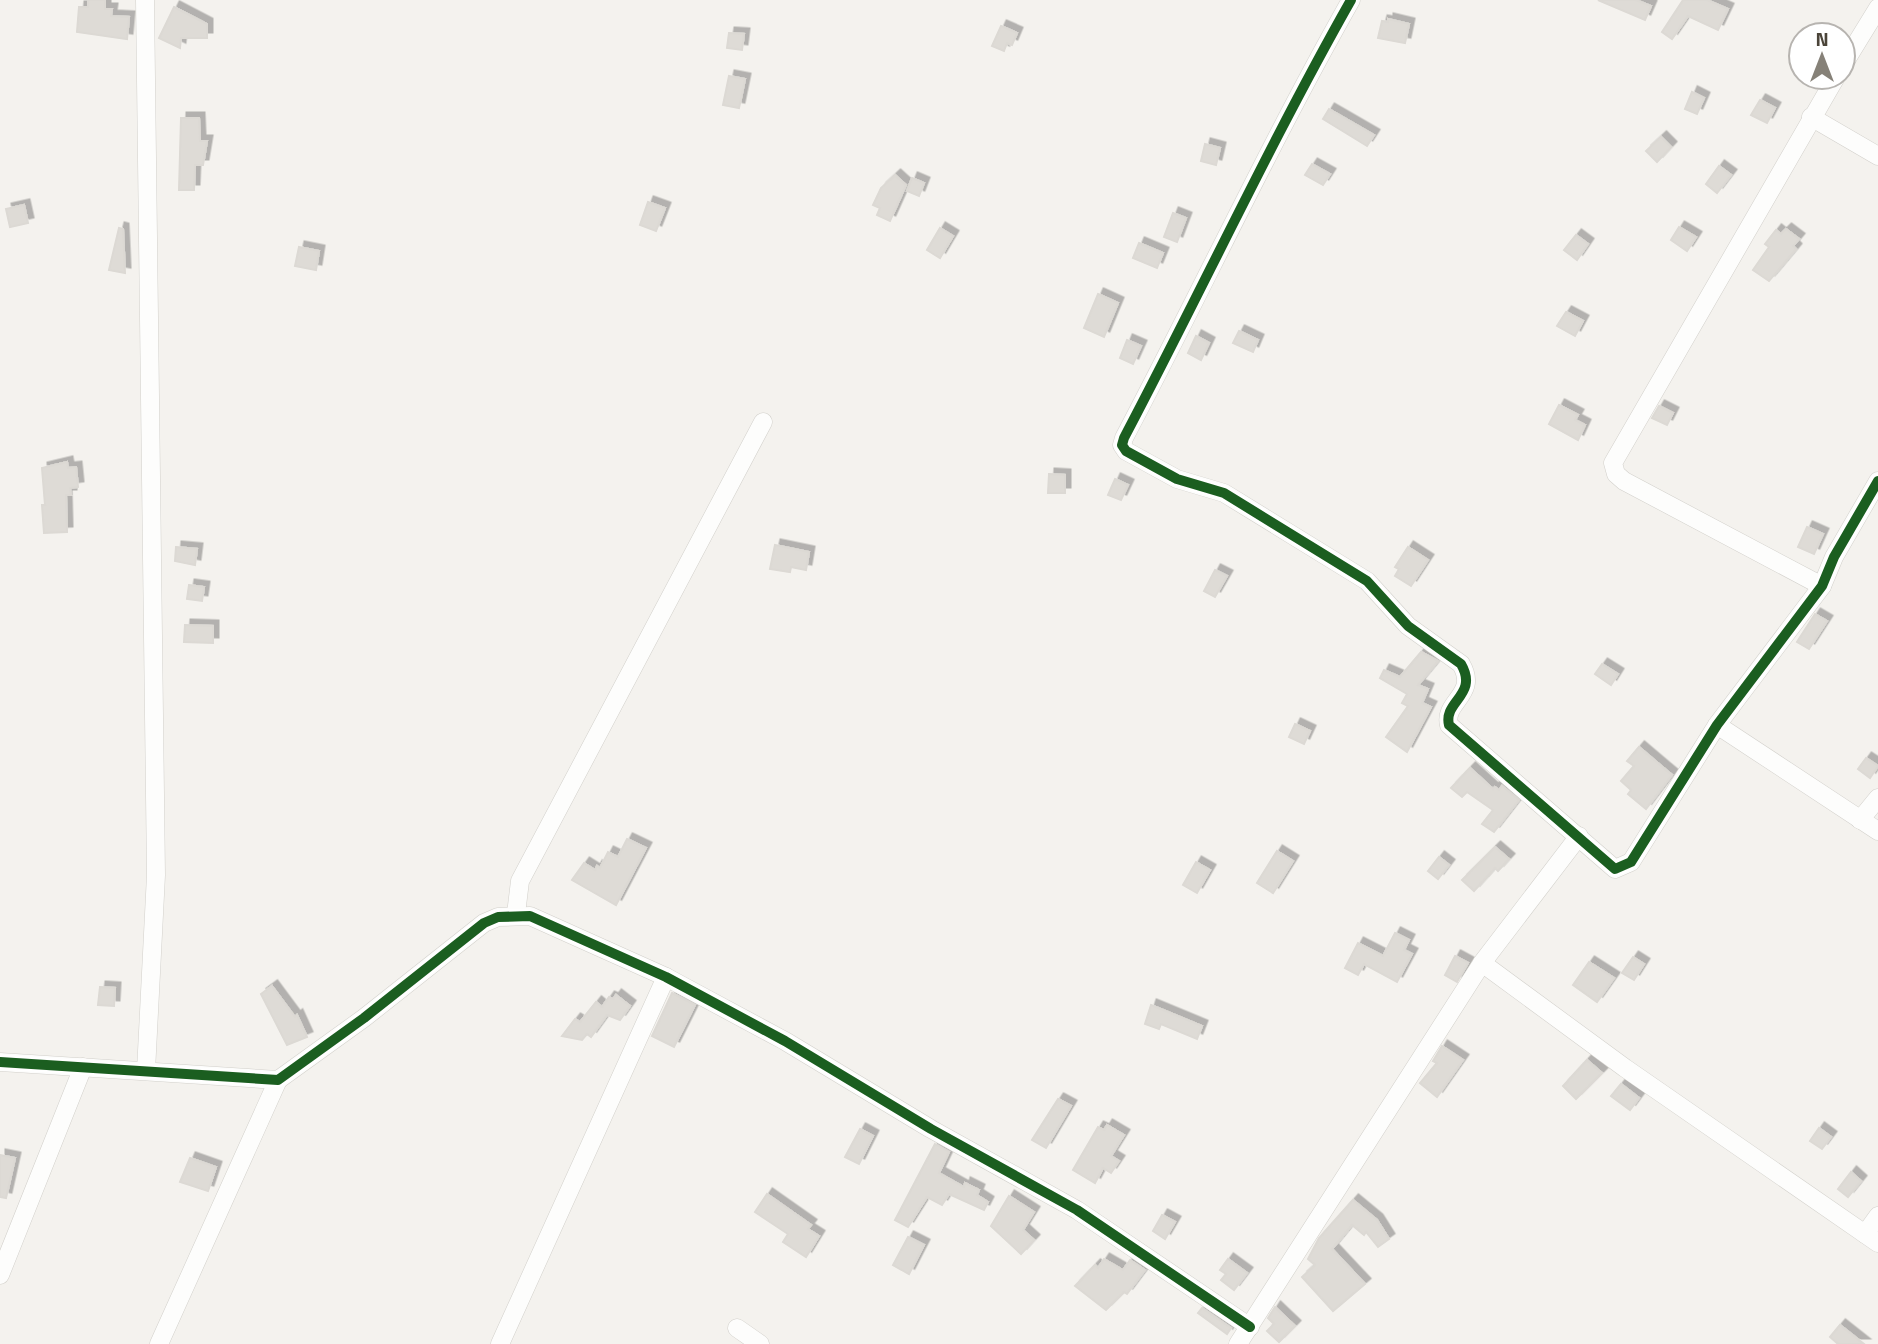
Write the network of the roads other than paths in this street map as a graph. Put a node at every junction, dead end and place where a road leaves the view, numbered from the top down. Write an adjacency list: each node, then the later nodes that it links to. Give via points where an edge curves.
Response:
1 (145, 0): 21 (street, via 156,875)
2 (1351, 0): 15 (street, via 1250,187 1122,445 1177,479 1224,494 1367,582 1408,626 1461,664 1466,687 1449,715 1449,725)
3 (1878, 8): 4 (street)
4 (1857, 42)
5 (1827, 91): 6 (street)
6 (1811, 117): 7 (street); 10 (street, via 1613,463 1624,481)
7 (1878, 156)
8 (763, 422): 16 (street, via 520,881)
9 (1878, 481): 10 (street)
10 (1822, 586): 11 (street)
11 (1717, 725): 13 (street); 15 (street, via 1624,868 1615,869)
12 (1878, 798): 13 (street)
13 (1860, 820): 14 (street)
14 (1878, 831)
15 (1579, 836): 17 (street)
16 (516, 915): 18 (street, via 530,916); 22 (street, via 484,923)
17 (1482, 963): 24 (street); 26 (street)
18 (666, 976): 26 (street, via 1077,1210); 29 (street)
19 (0, 1062): 20 (street)
20 (83, 1067): 21 (street); 25 (street)
21 (146, 1071): 22 (street)
22 (278, 1080): 28 (street)
23 (1878, 1216): 24 (street)
24 (1871, 1239)
25 (0, 1275)
26 (1250, 1327): 31 (street)
27 (737, 1328): 30 (street)
28 (159, 1344)
29 (500, 1344)
30 (761, 1344)
31 (1238, 1344)

